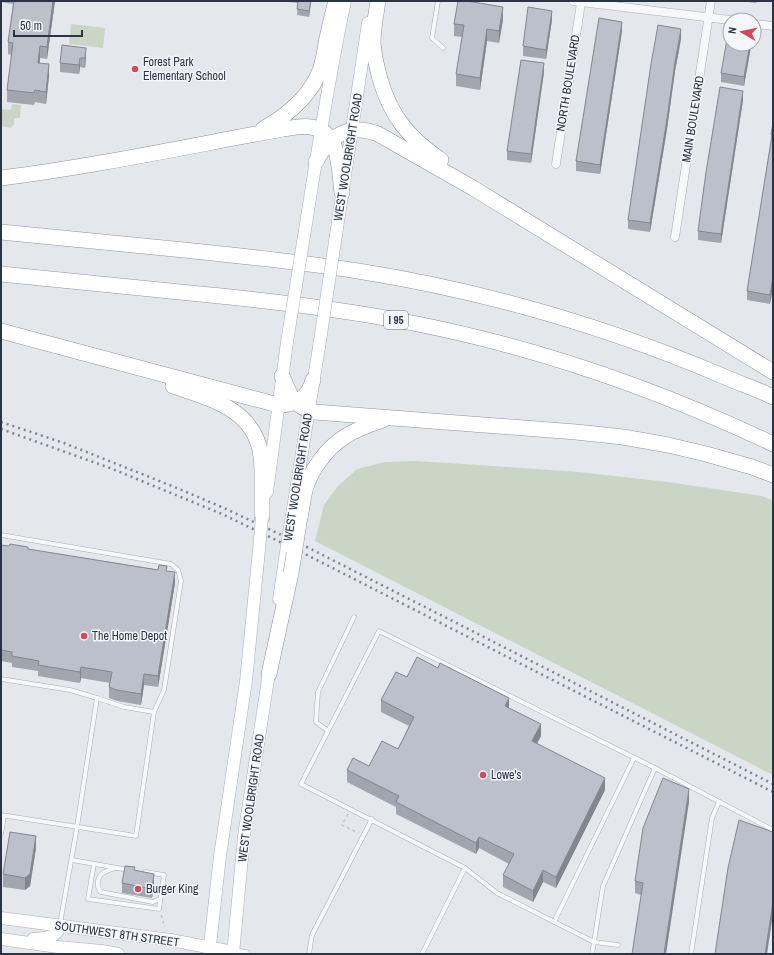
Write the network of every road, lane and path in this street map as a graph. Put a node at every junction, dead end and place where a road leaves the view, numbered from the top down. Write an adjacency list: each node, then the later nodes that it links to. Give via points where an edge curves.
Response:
1 (336, 1): 15 (highway, via 322,62 314,82 292,110)
2 (345, 1): 16 (main road, via 334,54)
3 (371, 1): 14 (main road, WEST WOOLBRIGHT ROAD)
4 (378, 1): 20 (highway, via 373,44 378,72 390,106 415,140)
5 (438, 1): 13 (lane, via 432,38)
6 (711, 1): 9 (street, MAIN BOULEVARD)
7 (577, 2): 8 (street); 18 (street, NORTH BOULEVARD)
8 (623, 4): 9 (street)
9 (708, 18): 10 (street); 23 (street, MAIN BOULEVARD)
10 (722, 19)
11 (762, 25): 12 (street)
12 (773, 26)
13 (443, 48)
14 (352, 131): 16 (highway, via 340,135); 20 (highway, via 365,130 378,134); 21 (main road, WEST WOOLBRIGHT ROAD)
15 (255, 134): 16 (highway, via 311,127); 19 (highway)
16 (326, 135): 17 (highway, via 323,149); 21 (highway, via 338,156)
17 (316, 162): 28 (main road, bridge)
18 (556, 164)
19 (1, 178)
20 (473, 188): 27 (highway)
21 (342, 193): 29 (main road, WEST WOOLBRIGHT ROAD, bridge)
22 (1, 232): 30 (highway, via 275,260 422,283 518,306 612,334)
23 (675, 237)
24 (1, 274): 35 (highway, I 95, via 298,304 435,328 561,361 605,376 685,405)
25 (1, 330): 26 (highway)
26 (107, 359): 32 (highway); 37 (highway, via 217,402 243,419 253,432 260,449)
27 (773, 372)
28 (282, 376): 31 (highway); 32 (main road)
29 (313, 380): 31 (highway, via 304,397); 33 (main road, WEST WOOLBRIGHT ROAD)
30 (773, 397)
31 (295, 402): 32 (highway); 33 (highway)
32 (278, 404): 37 (main road)
33 (309, 410): 34 (highway); 38 (main road, WEST WOOLBRIGHT ROAD)
34 (389, 418): 36 (highway, via 623,437 706,454); 38 (highway, via 349,434 327,450 308,482)
35 (773, 444)
36 (773, 475)
37 (264, 499): 39 (highway)
38 (296, 516): 42 (highway, bridge)
39 (262, 517): 74 (main road, WEST WOOLBRIGHT ROAD, bridge, via 246,681)
40 (1, 535): 45 (lane, via 171,564 178,570 181,581 164,690)
41 (354, 617): 46 (lane, via 318,692 316,722)
42 (269, 674): 76 (main road, WEST WOOLBRIGHT ROAD, via 244,836)
43 (1, 679): 44 (lane, via 70,690)
44 (97, 698): 45 (lane, via 124,707); 53 (lane)
45 (154, 712): 53 (lane, via 136,836)
46 (328, 731): 47 (lane, via 379,632); 50 (lane, via 301,784)
47 (634, 758): 48 (lane); 66 (lane)
48 (655, 768): 49 (lane); 71 (lane, via 603,886)
49 (719, 802): 54 (lane); 82 (lane, via 712,818)
50 (350, 808): 52 (lane); 56 (path, via 342,825)
51 (2, 815): 53 (lane); 55 (lane)
52 (372, 819): 56 (lane); 60 (lane)
53 (78, 827): 57 (lane)
54 (773, 830)
55 (1, 834)
56 (363, 836): 79 (lane, via 312,935)
57 (72, 860): 58 (lane); 67 (lane)
58 (94, 864): 59 (lane); 63 (lane, via 88,899 159,909)
59 (116, 868): 61 (lane); 63 (lane, via 102,873 98,886 101,892 153,902)
60 (465, 868): 66 (lane, via 497,893); 80 (lane)
61 (131, 870)
62 (138, 871): 63 (lane, via 164,875)
63 (160, 898)
64 (161, 913): 68 (path)
65 (1, 918): 67 (main road, SOUTHWEST 8TH STREET)
66 (554, 922): 71 (lane)
67 (60, 926): 70 (main road, via 50,937); 74 (main road, SOUTHWEST 8TH STREET, via 171,940)
68 (165, 927)
69 (1, 939): 70 (main road, SOUTHWEST 8TH STREET)
70 (18, 942): 73 (main road, SOUTHWEST 8TH STREET)
71 (594, 942): 72 (lane); 81 (lane)
72 (618, 945)
73 (58, 950): 75 (main road, SOUTHWEST 8TH STREET)
74 (209, 951): 76 (main road, SOUTHWEST 8TH STREET)
75 (102, 953): 77 (main road, SOUTHWEST 8TH STREET)
76 (233, 953): 78 (street)
77 (118, 954)
78 (246, 954)
79 (309, 954)
80 (422, 954)
81 (592, 954)
82 (691, 954)

